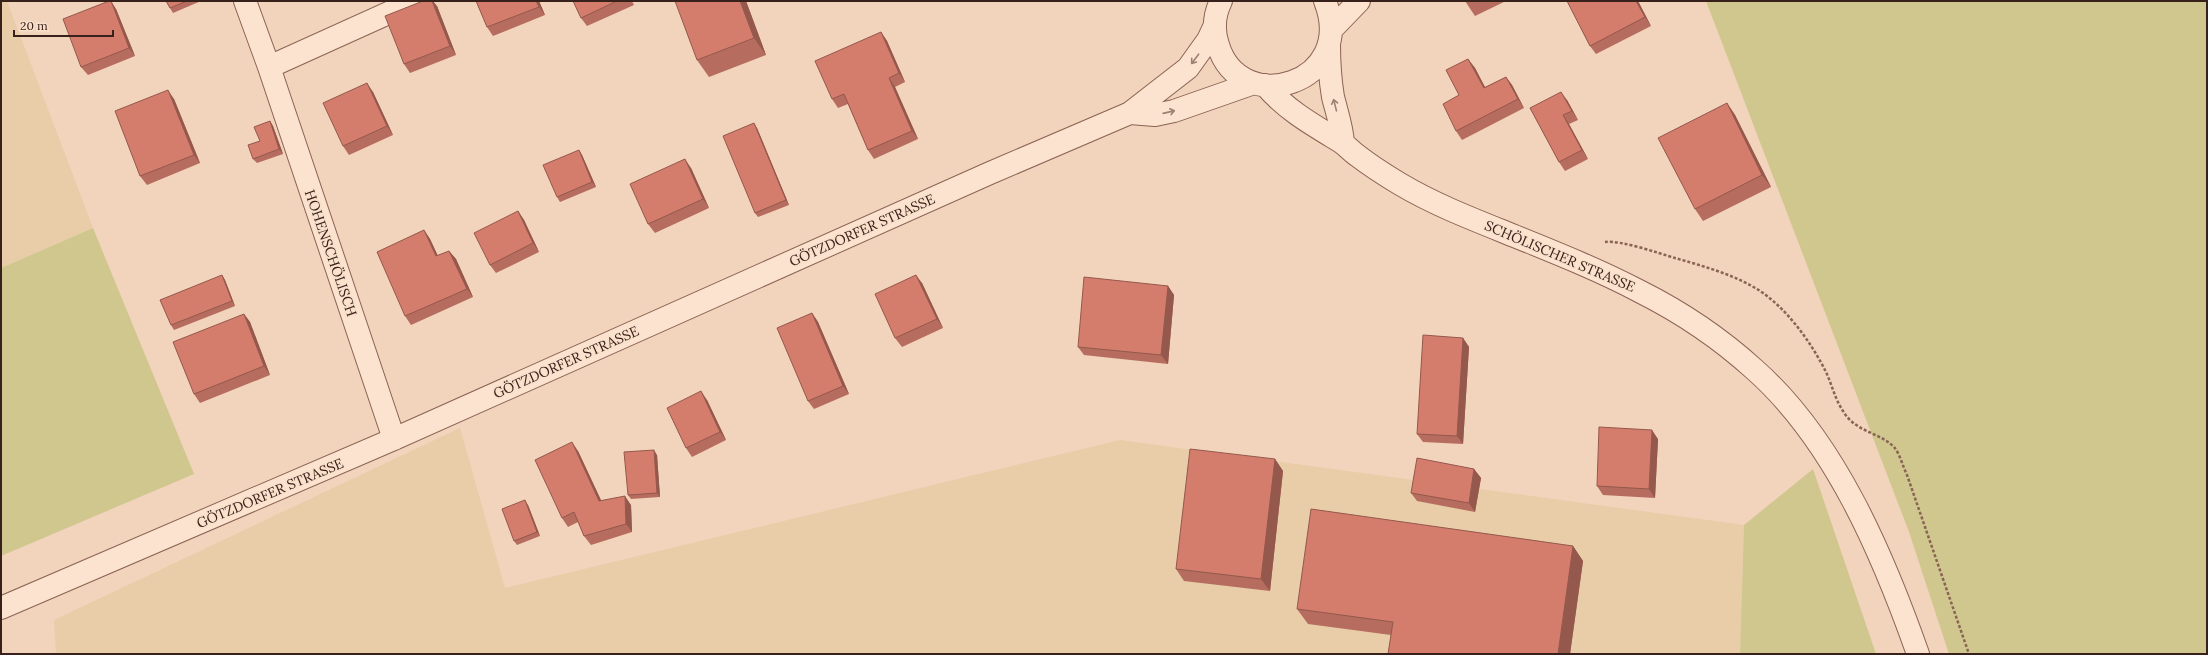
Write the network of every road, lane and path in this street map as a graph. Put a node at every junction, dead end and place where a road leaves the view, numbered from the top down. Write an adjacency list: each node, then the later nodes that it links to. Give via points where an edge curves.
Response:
1 (245, 1): 8 (street, HOHENSCHÖLISCH)
2 (415, 1): 8 (street)
3 (1221, 1): 6 (street, GÖTZDORFER STRASSE)
4 (1325, 1): 7 (street, via 1330,17)
5 (1359, 1): 7 (street, GÖTZDORFER STRASSE)
6 (1214, 25): 9 (street, SCHÖLISCHER STRASSE, via 1215,38 1226,62 1236,72); 10 (street, GÖTZDORFER STRASSE, one-way to 10, via 1208,40 1188,68)
7 (1330, 36): 9 (street, GÖTZDORFER STRASSE, via 1320,61 1306,76 1286,84); 11 (street, one-way to 7, via 1329,69)
8 (269, 67): 12 (street, HOHENSCHÖLISCH)
9 (1260, 84): 10 (street, GÖTZDORFER STRASSE, one-way to 9, via 1155,115 1174,111); 11 (street, SCHÖLISCHER STRASSE, via 1311,125)
10 (1130, 113): 12 (street, GÖTZDORFER STRASSE)
11 (1343, 143): 14 (street, SCHÖLISCHER STRASSE, via 1374,168 1438,205 1597,270 1641,292 1708,332 1756,371 1808,429 1844,484 1889,576)
12 (394, 439): 13 (street, GÖTZDORFER STRASSE)
13 (1, 608)
14 (1918, 654)

